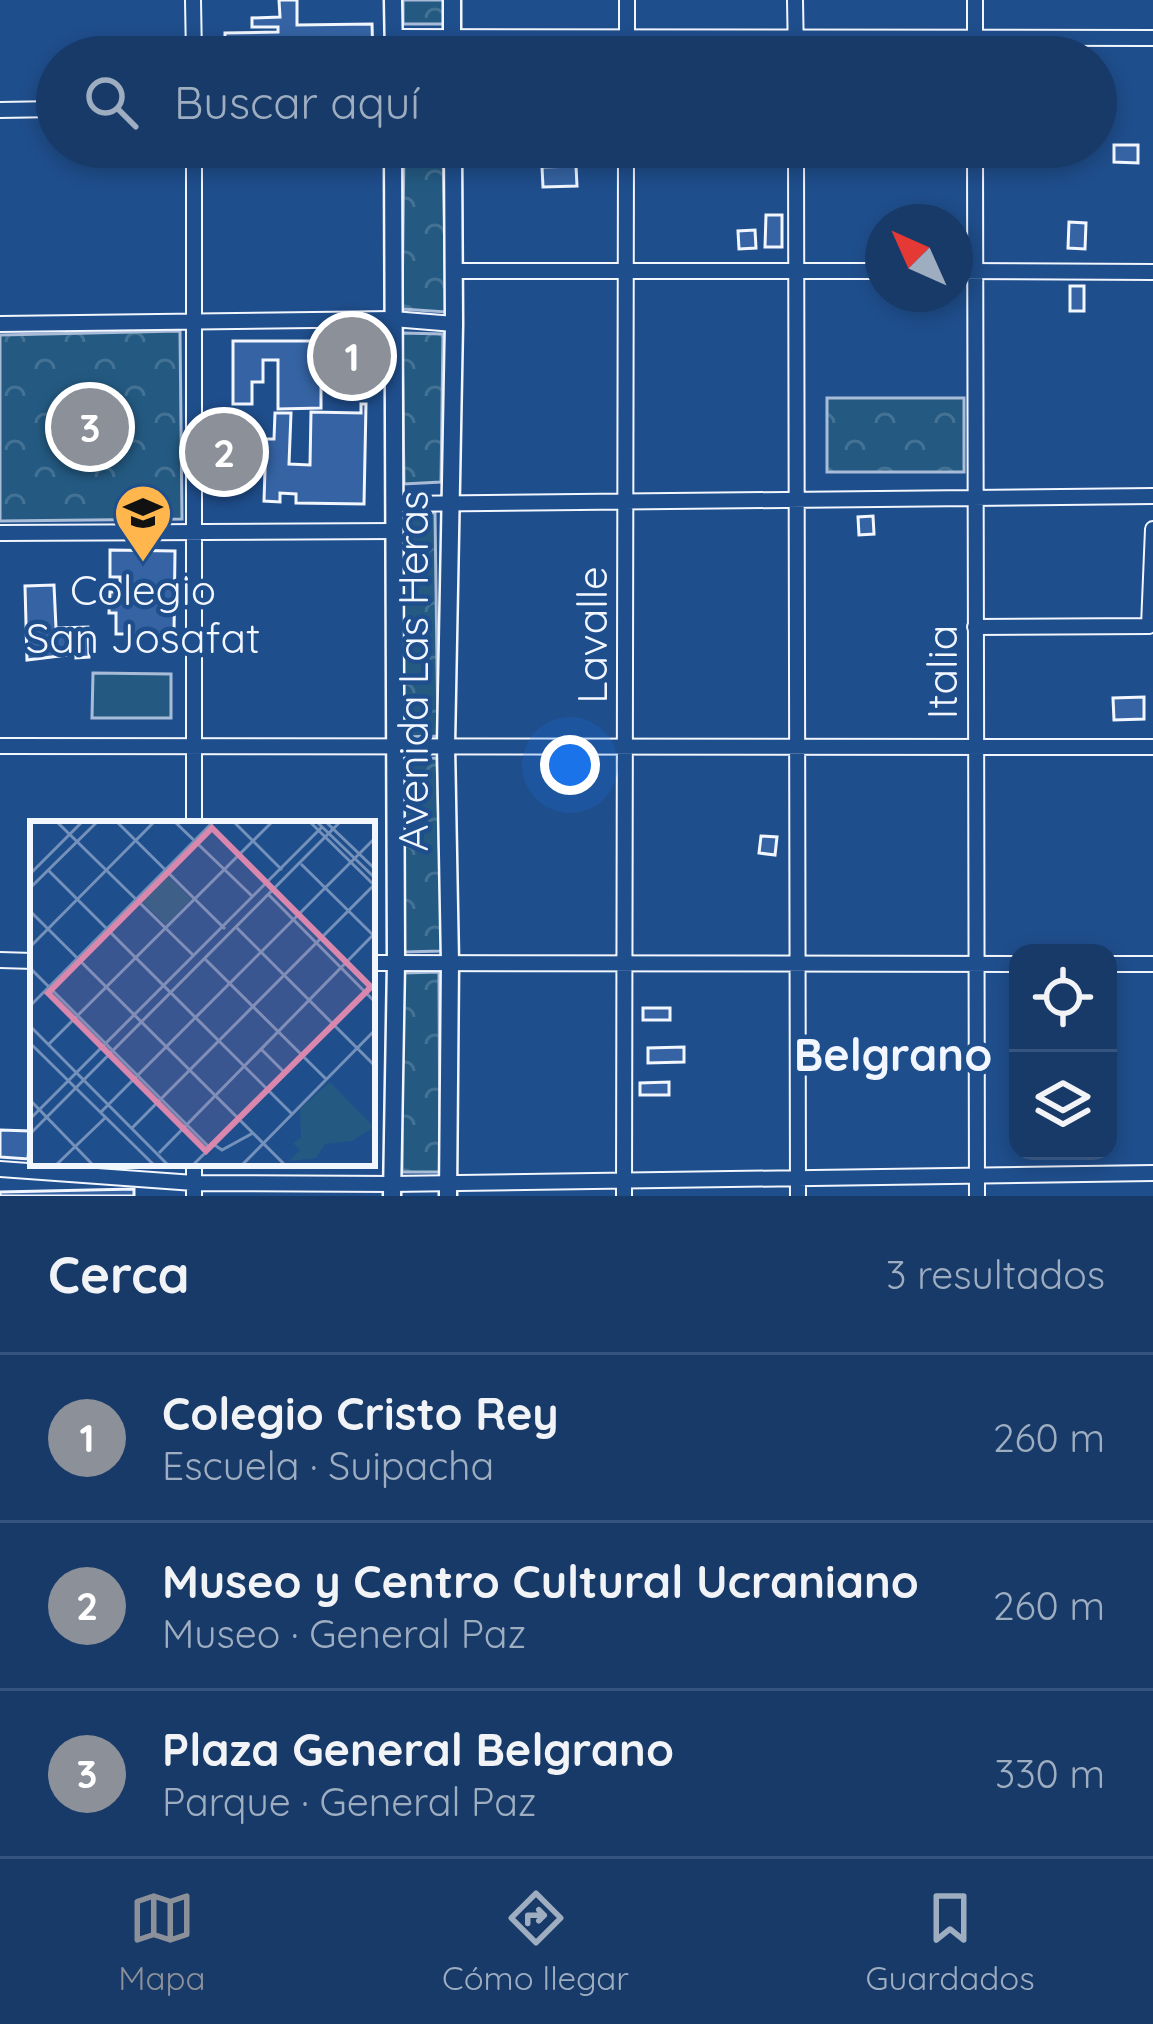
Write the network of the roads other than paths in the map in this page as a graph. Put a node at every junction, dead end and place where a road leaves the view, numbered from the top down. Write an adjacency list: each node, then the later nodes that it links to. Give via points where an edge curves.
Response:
1 (193, 0): 8 (street)
2 (393, 0): 9 (main road)
3 (452, 0): 10 (main road)
4 (627, 0): 7 (street)
5 (795, 0): 12 (street)
6 (975, 0): 13 (street)
7 (627, 34): 11 (street); 12 (street)
8 (194, 36)
9 (394, 36)
10 (452, 36)
11 (510, 36)
12 (796, 36)
13 (975, 36)
14 (1117, 38): 15 (street)
15 (1153, 38)
16 (36, 109): 17 (street)
17 (0, 110)
18 (194, 168): 31 (street)
19 (393, 168): 30 (main road, Avenida Las Heras)
20 (453, 168): 24 (main road, Avenida Las Heras)
21 (626, 168): 25 (street, Lavalle)
22 (796, 168): 26 (street)
23 (975, 168): 28 (street, Italia)
24 (454, 271): 25 (street); 33 (main road, Avenida Las Heras)
25 (626, 271): 26 (street); 37 (street, Lavalle)
26 (796, 271): 27 (street); 36 (street)
27 (865, 271)
28 (975, 271): 29 (street); 35 (street, Italia)
29 (1153, 272)
30 (393, 319): 31 (street); 33 (street); 39 (main road, Avenida Las Heras)
31 (194, 320): 32 (street); 43 (street)
32 (0, 324)
33 (454, 324): 38 (main road, Avenida Las Heras)
34 (1153, 496): 35 (street)
35 (975, 498): 36 (street); 44 (street, Italia)
36 (796, 499): 37 (street); 49 (street)
37 (626, 501): 38 (street); 51 (street, Lavalle)
38 (450, 503): 39 (street); 45 (main road, Avenida Las Heras)
39 (395, 504): 41 (main road, Avenida Las Heras)
40 (1153, 529): 44 (street, via 1149,626)
41 (394, 531): 43 (street); 48 (main road, Avenida Las Heras)
42 (0, 533): 43 (street)
43 (194, 533): 47 (street)
44 (975, 627): 50 (street, Italia)
45 (446, 745): 48 (street); 51 (street); 56 (main road, Avenida Las Heras)
46 (0, 746): 47 (street)
47 (194, 746): 48 (street); 53 (street)
48 (396, 747): 58 (main road, Avenida Las Heras)
49 (797, 747): 50 (street); 51 (street); 59 (street)
50 (976, 747): 52 (street); 61 (street, Italia)
51 (625, 748): 60 (street, Lavalle)
52 (1153, 748)
53 (194, 821)
54 (0, 960): 55 (street)
55 (30, 961)
56 (450, 962): 58 (street); 60 (street); 69 (main road, Avenida Las Heras)
57 (375, 963): 58 (street)
58 (396, 963): 72 (main road, Avenida Las Heras)
59 (797, 963): 60 (street); 61 (street); 68 (street)
60 (624, 964): 70 (street, Lavalle)
61 (976, 964): 62 (street); 67 (street, Italia)
62 (1009, 964)
63 (1117, 964): 64 (street)
64 (1153, 964)
65 (0, 1169): 71 (street)
66 (1153, 1173): 67 (street)
67 (976, 1176): 68 (street); 74 (street, Italia)
68 (798, 1178): 70 (street); 73 (street)
69 (448, 1188): 70 (street); 72 (street)
70 (624, 1188)
71 (194, 1190): 72 (street)
72 (392, 1190)
73 (798, 1196)
74 (977, 1196)

